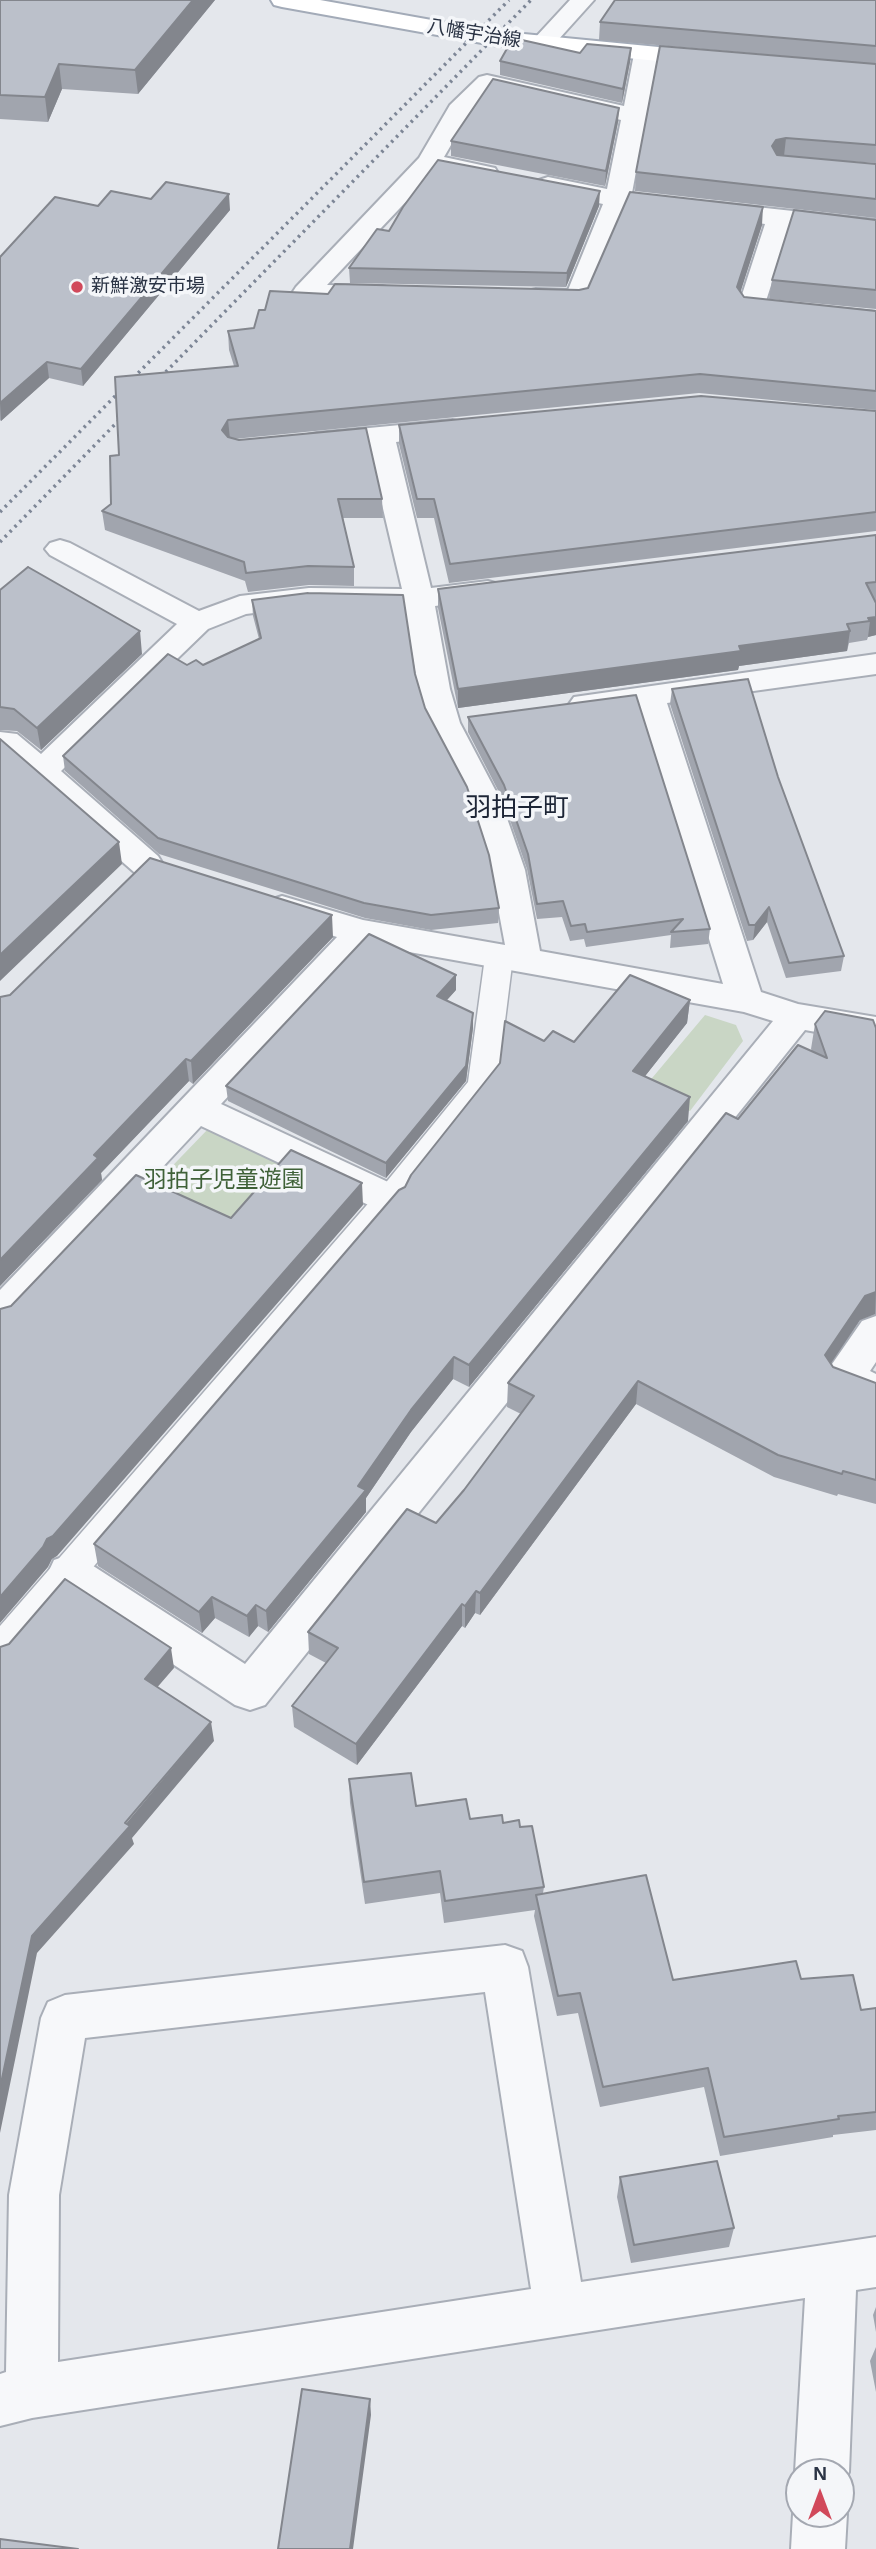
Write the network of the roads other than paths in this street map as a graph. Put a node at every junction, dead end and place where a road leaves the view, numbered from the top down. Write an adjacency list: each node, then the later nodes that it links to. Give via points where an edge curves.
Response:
1 (282, 0): 3 (main road, 八幡宇治線)
2 (583, 0): 3 (street)
3 (541, 45): 4 (main road, 八幡宇治線)
4 (646, 54): 5 (main road, 八幡宇治線); 6 (street)
5 (727, 61)
6 (633, 115): 7 (street, via 488,82 459,110); 8 (street)
7 (429, 162): 8 (street); 11 (street, via 305,293)
8 (618, 199): 9 (street); 12 (street, via 578,298)
9 (780, 218): 10 (street); 13 (street, via 751,307)
10 (876, 228)
11 (400, 295)
12 (509, 297)
13 (876, 320)
14 (477, 426): 15 (street)
15 (380, 435): 16 (street); 19 (street)
16 (291, 443)
17 (60, 549): 20 (street)
18 (516, 587): 19 (street)
19 (419, 599): 20 (street, via 309,597 240,605); 29 (street, via 434,689 458,721 508,870)
20 (197, 622): 25 (street)
21 (876, 664): 22 (street)
22 (649, 695): 23 (street); 30 (street)
23 (554, 708)
24 (0, 745): 25 (street, via 6,741)
25 (43, 771): 26 (street)
26 (148, 873)
27 (251, 898): 28 (street)
28 (362, 932): 29 (street); 33 (street)
29 (512, 959): 30 (street); 34 (lane, via 482,1086)
30 (746, 1000): 31 (street)
31 (797, 1016): 32 (street); 38 (street, via 250,1691)
32 (876, 1030)
33 (194, 1107): 34 (street); 35 (street)
34 (390, 1199): 38 (lane)
35 (0, 1315)
36 (876, 1332): 37 (street, via 843,1377)
37 (876, 1391)
38 (69, 1573): 39 (lane)
39 (0, 1651)
40 (854, 2266): 41 (street); 43 (street)
41 (560, 2311): 42 (street); 42 (street, via 505,1967 65,2018 34,2195)
42 (16, 2396)
43 (824, 2458)

